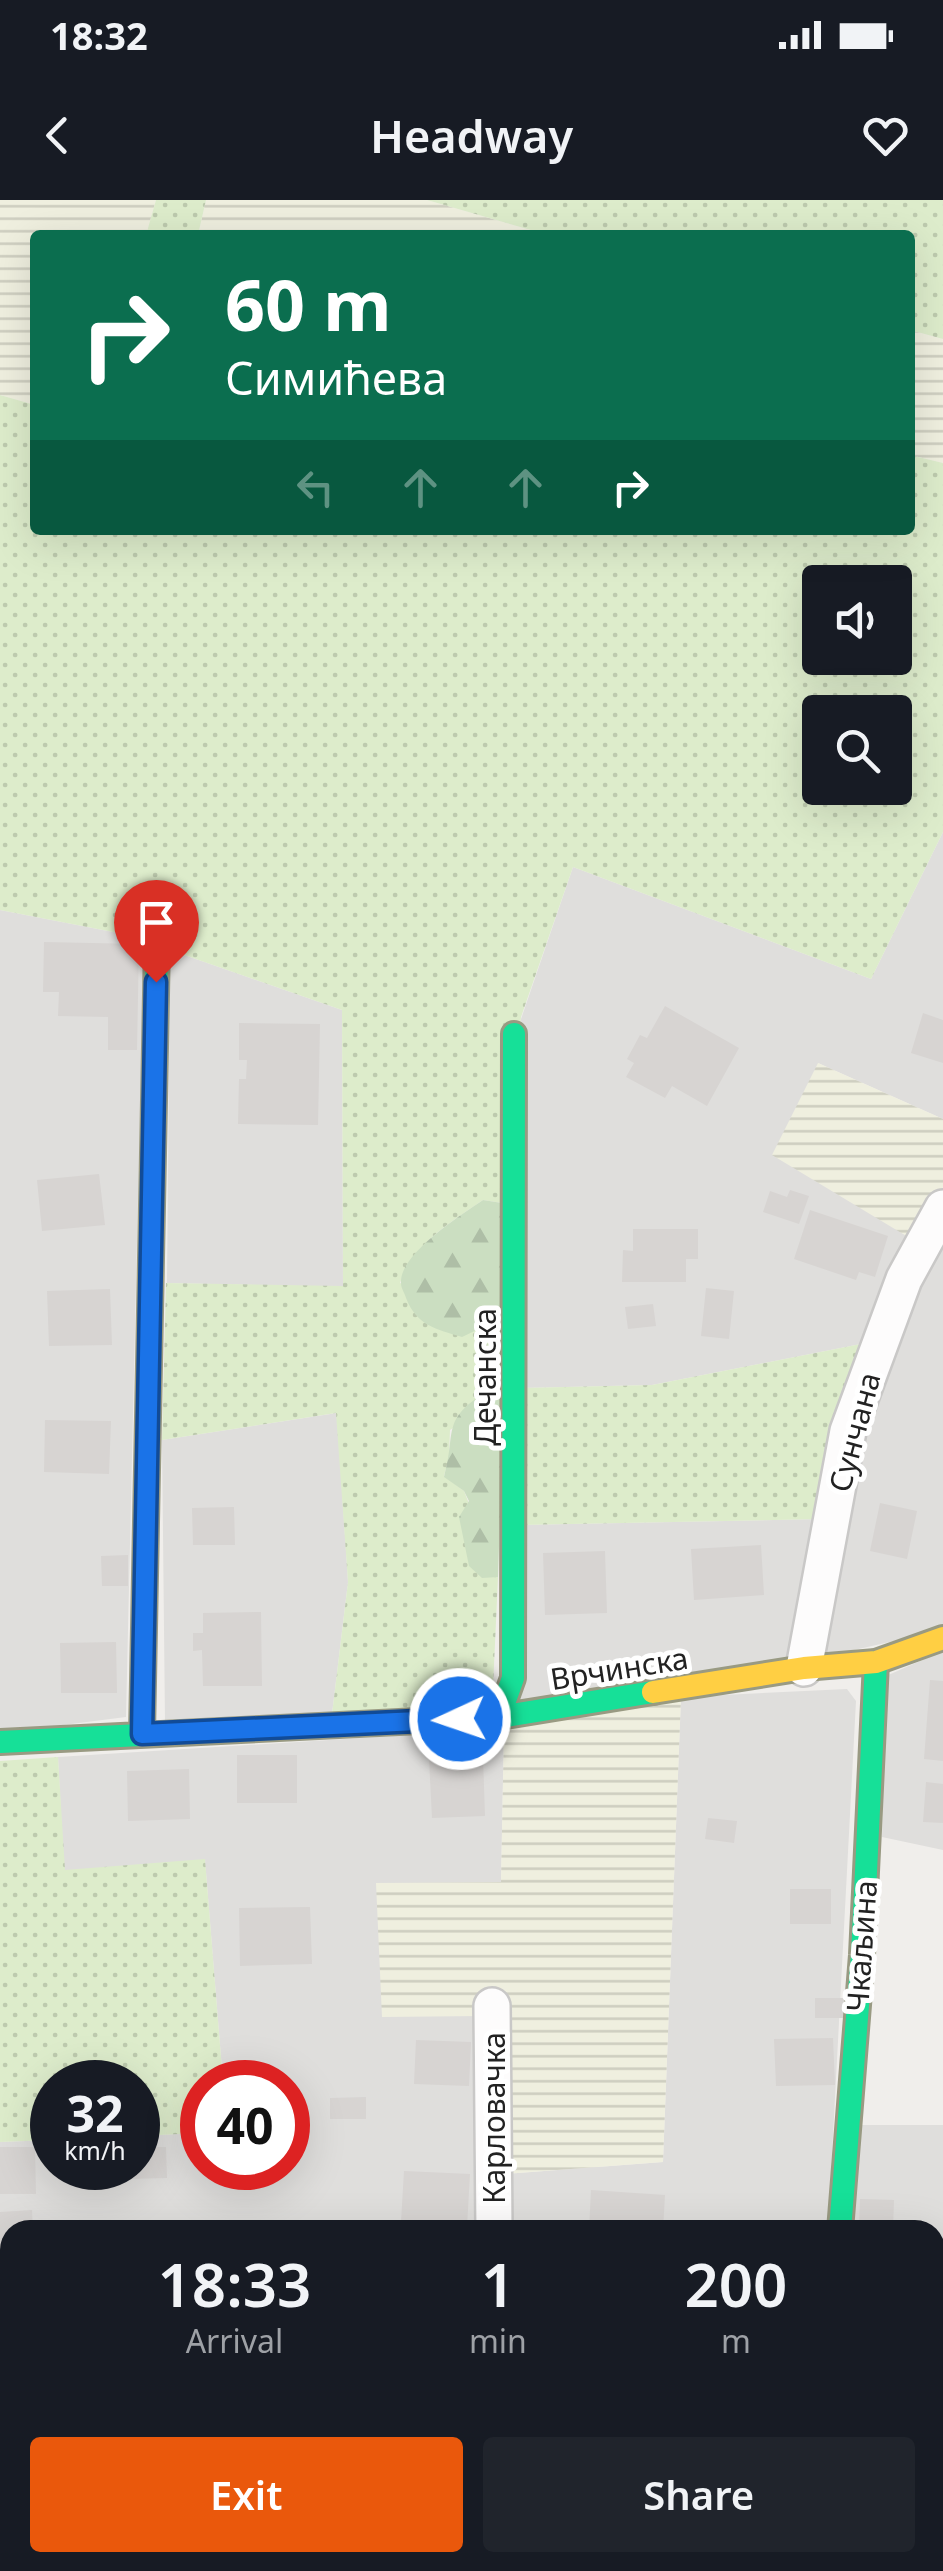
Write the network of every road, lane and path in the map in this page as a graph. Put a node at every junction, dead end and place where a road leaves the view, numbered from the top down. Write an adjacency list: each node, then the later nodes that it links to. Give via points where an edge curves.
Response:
1 (157, 942): 8 (street)
2 (514, 1034): 7 (street, Дечанска, via 513,1678)
3 (943, 1208): 6 (street, Сунчана, via 904,1279 848,1431)
4 (943, 1638): 5 (street, Врчинска)
5 (876, 1662): 6 (street, Врчинска); 12 (street, Чкаљина)
6 (804, 1668): 7 (street, Врчинска)
7 (499, 1717): 8 (street, Врчинска)
8 (142, 1734): 9 (street, Врчинска)
9 (0, 1742)
10 (492, 2006): 11 (street, Карловачка)
11 (494, 2220)
12 (841, 2220)

